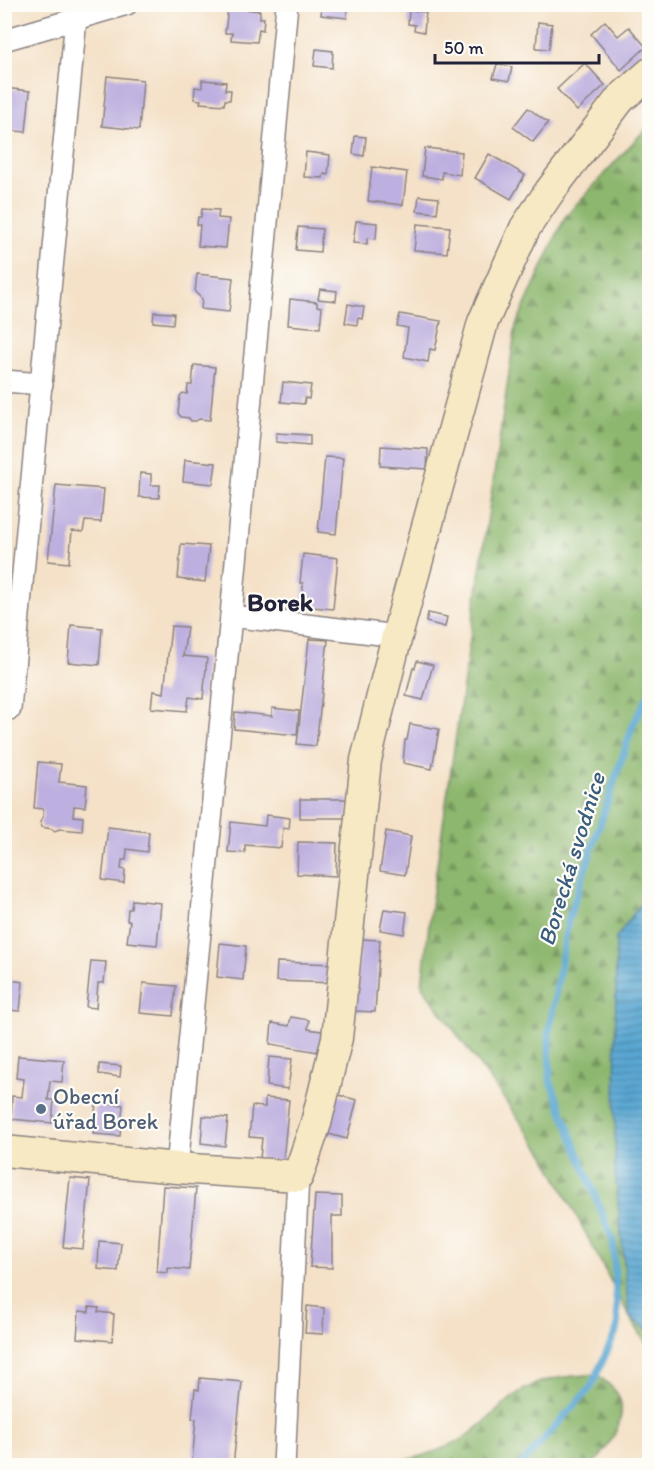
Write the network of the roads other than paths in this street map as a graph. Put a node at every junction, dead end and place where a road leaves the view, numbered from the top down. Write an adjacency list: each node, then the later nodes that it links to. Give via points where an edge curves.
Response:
1 (127, 4): 3 (street)
2 (287, 4): 8 (street)
3 (76, 18): 4 (street); 7 (street)
4 (4, 40)
5 (650, 74): 9 (street, via 620,99 525,228 483,322)
6 (4, 381): 7 (street)
7 (42, 384): 10 (street)
8 (231, 616): 9 (street); 13 (street)
9 (397, 636): 14 (street, via 366,760 337,1038)
10 (9, 669): 11 (street)
11 (10, 709)
12 (4, 1151): 13 (street)
13 (177, 1168): 14 (street)
14 (298, 1176): 15 (street)
15 (284, 1466)

